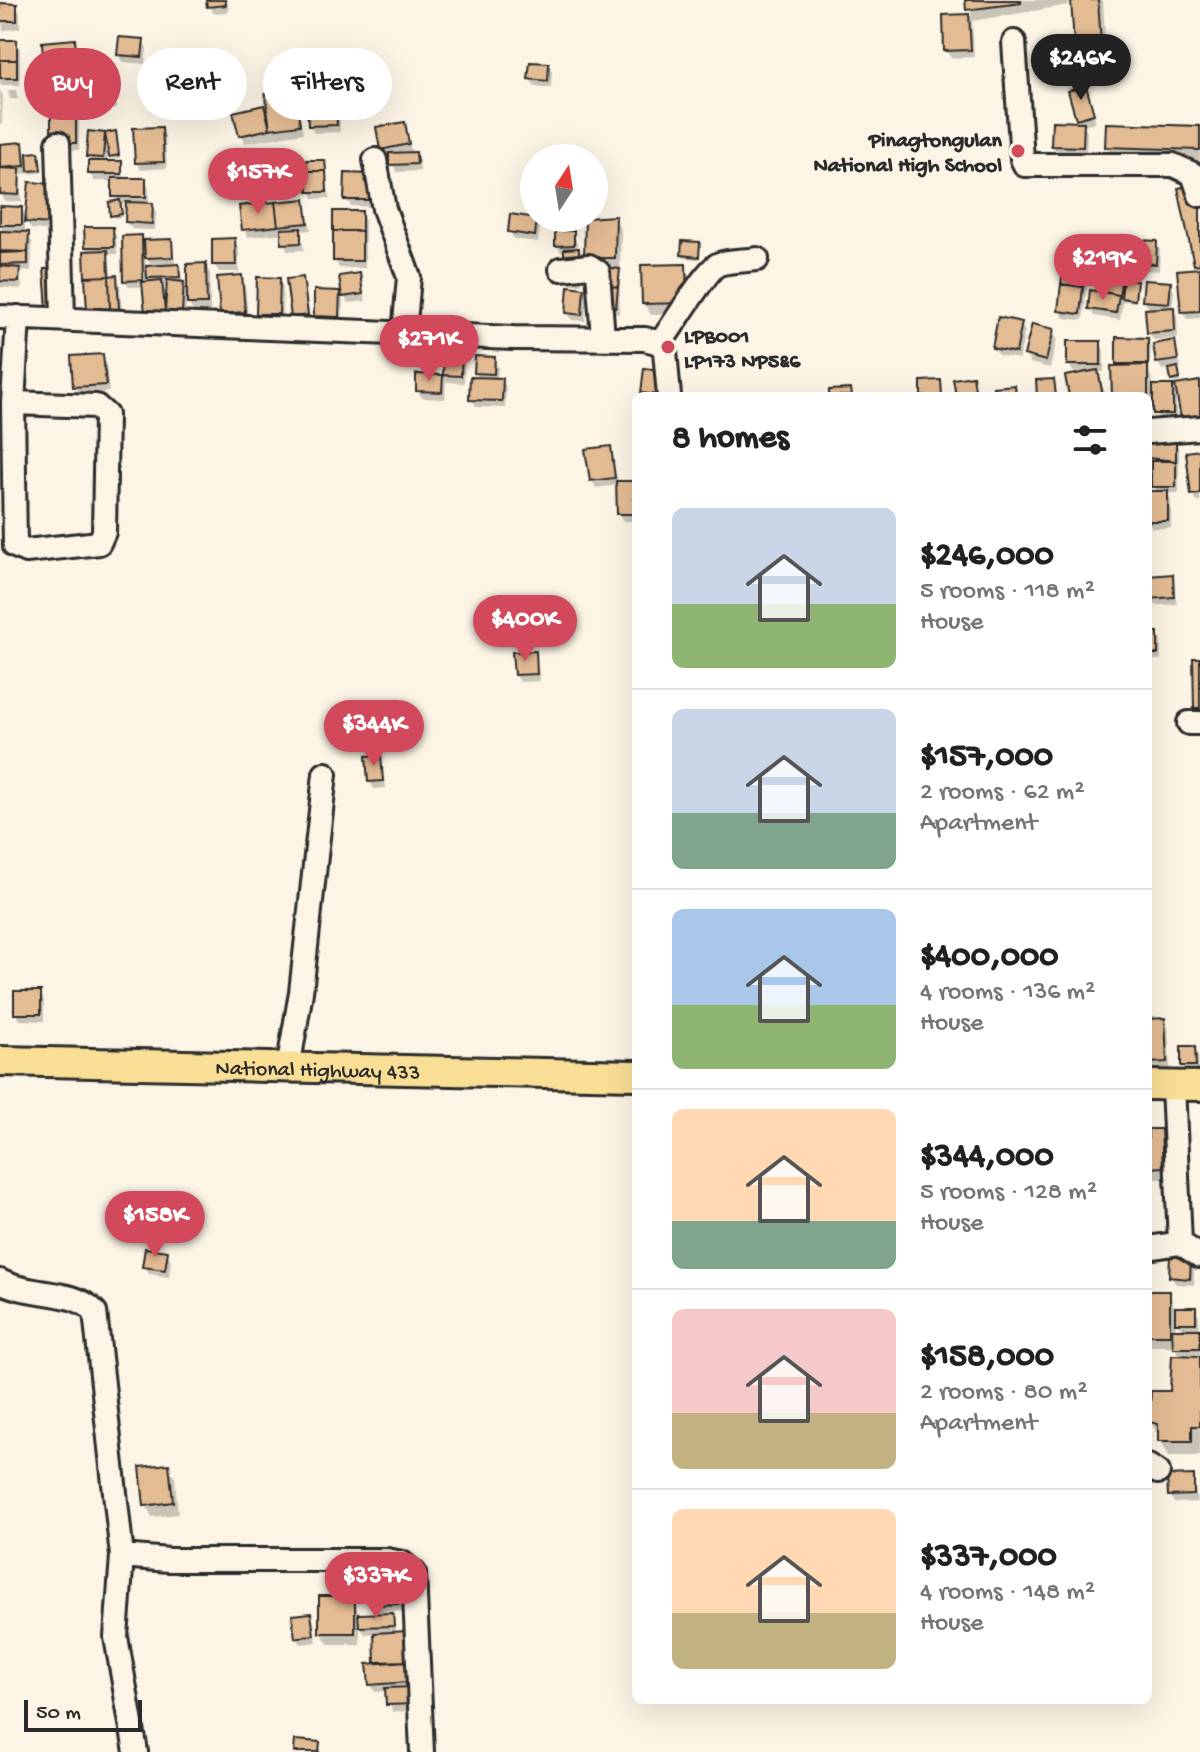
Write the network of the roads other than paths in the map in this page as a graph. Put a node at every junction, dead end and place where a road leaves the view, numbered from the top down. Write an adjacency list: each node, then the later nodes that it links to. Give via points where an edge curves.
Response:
1 (1014, 42): 4 (street, via 1025,165 1173,165 1193,174)
2 (58, 143): 8 (street)
3 (375, 160): 9 (street, via 384,209 409,277)
4 (1200, 195)
5 (757, 259): 11 (street, via 720,263 706,272)
6 (561, 269): 10 (street, via 589,266 598,272)
7 (9, 317): 8 (street); 13 (street)
8 (63, 317): 9 (street)
9 (404, 334): 10 (street)
10 (603, 338): 11 (street)
11 (660, 343): 12 (street)
12 (669, 392)
13 (13, 403): 13 (street, via 15,546 26,551 99,543 104,532 106,415 96,406)
14 (1200, 428): 15 (street)
15 (1152, 432)
16 (325, 774): 18 (street)
17 (0, 1061): 18 (main road, National Highway 433)
18 (288, 1069): 19 (main road, National Highway 433)
19 (632, 1075)
20 (1174, 1085): 21 (street)
21 (1180, 1243): 22 (street); 23 (street)
22 (1152, 1247)
23 (1200, 1256)
24 (0, 1281): 25 (street, via 20,1291 85,1300 95,1312)
25 (122, 1556): 26 (street, via 116,1637); 27 (street, via 387,1560 408,1567 414,1573)
26 (136, 1752)
27 (422, 1752)

